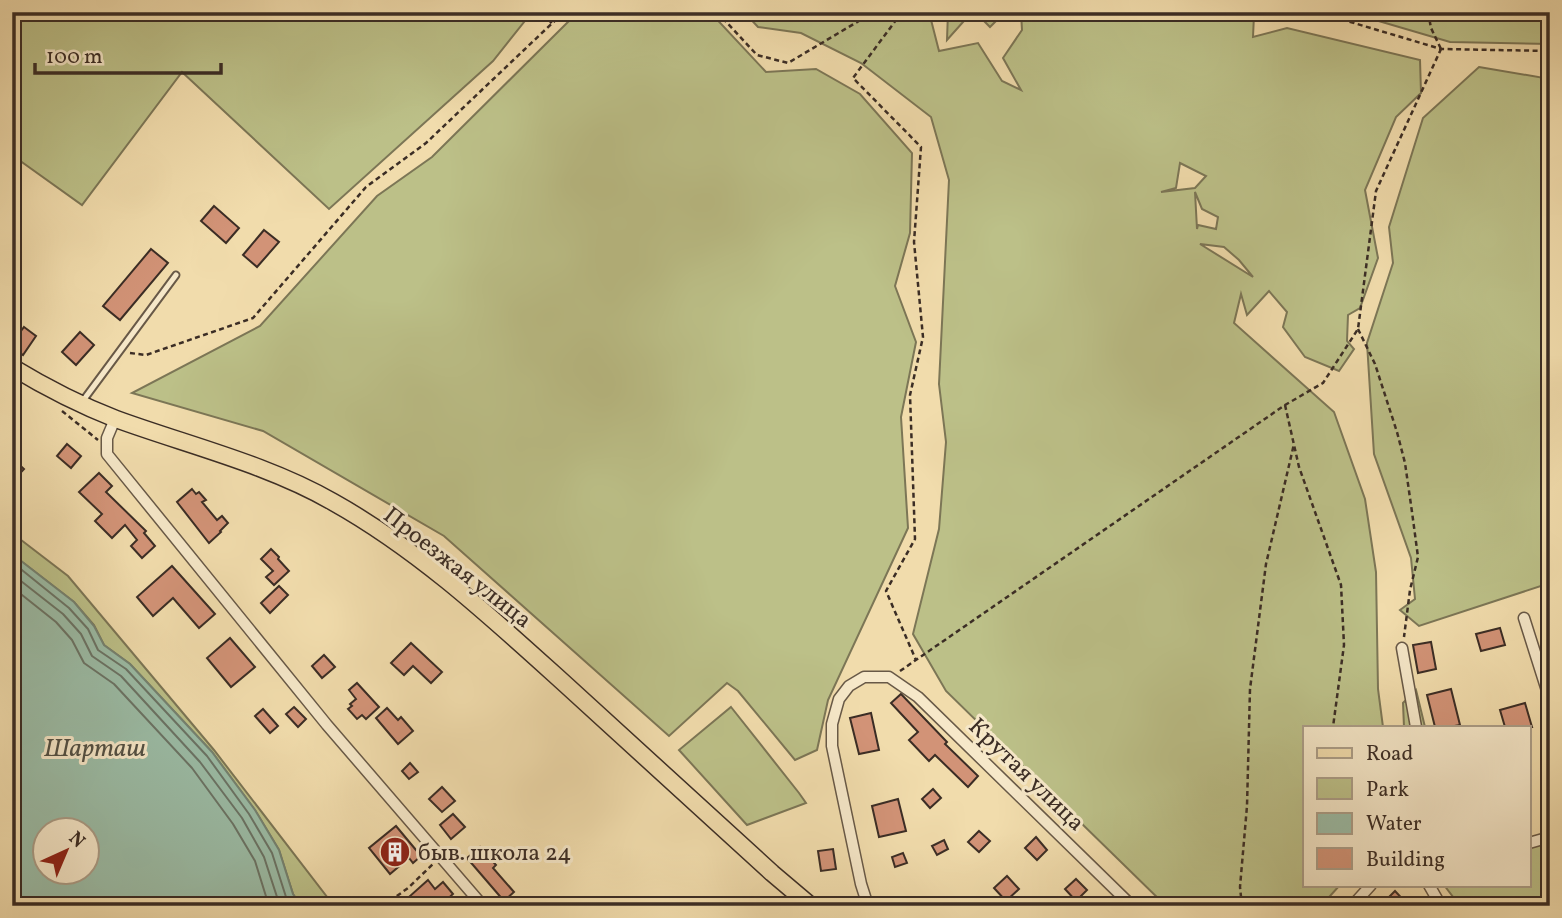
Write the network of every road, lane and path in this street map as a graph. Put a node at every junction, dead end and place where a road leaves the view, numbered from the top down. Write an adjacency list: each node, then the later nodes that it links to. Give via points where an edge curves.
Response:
1 (544, 12): 8 (path)
2 (564, 12): 8 (path)
3 (717, 12): 4 (path, via 757,55 788,63)
4 (874, 12)
5 (902, 12): 23 (path, via 853,78 921,147 914,242 923,337 910,395 915,539 886,591)
6 (1317, 12): 9 (path)
7 (1428, 12): 9 (path)
8 (552, 24): 13 (path, via 426,143 366,187 253,318 146,355)
9 (1441, 49): 10 (path); 12 (path, via 1376,191)
10 (1550, 51)
11 (176, 275): 13 (lane)
12 (1358, 329): 16 (path, via 1323,383); 22 (path, via 1375,364 1397,432 1415,534 1418,557)
13 (120, 351): 15 (lane)
14 (12, 367): 15 (main road, Проезжая улица)
15 (80, 404): 18 (main road, Проезжая улица)
16 (1285, 404): 19 (path); 23 (path)
17 (58, 409): 20 (path)
18 (115, 419): 20 (street); 35 (main road, Проезжая улица, via 277,475 381,531 491,617)
19 (1294, 444): 26 (path, via 1341,585 1344,645); 38 (path, via 1266,564 1250,688)
20 (107, 447): 30 (street, via 107,454 327,725)
21 (1524, 618): 25 (street)
22 (1402, 648): 27 (street)
23 (916, 660): 24 (path)
24 (889, 677): 36 (street, via 864,677 849,686 839,699 832,724 832,746); 37 (street, Крутая улица, via 918,697)
25 (1550, 700)
26 (1333, 726)
27 (1416, 726)
28 (1550, 836): 29 (street)
29 (1530, 843)
30 (441, 857): 33 (path); 34 (street)
31 (1370, 886): 39 (street)
32 (1430, 886): 40 (street)
33 (383, 906)
34 (483, 906)
35 (811, 906)
36 (868, 906)
37 (1132, 906)
38 (1242, 906)
39 (1352, 906)
40 (1441, 906)

